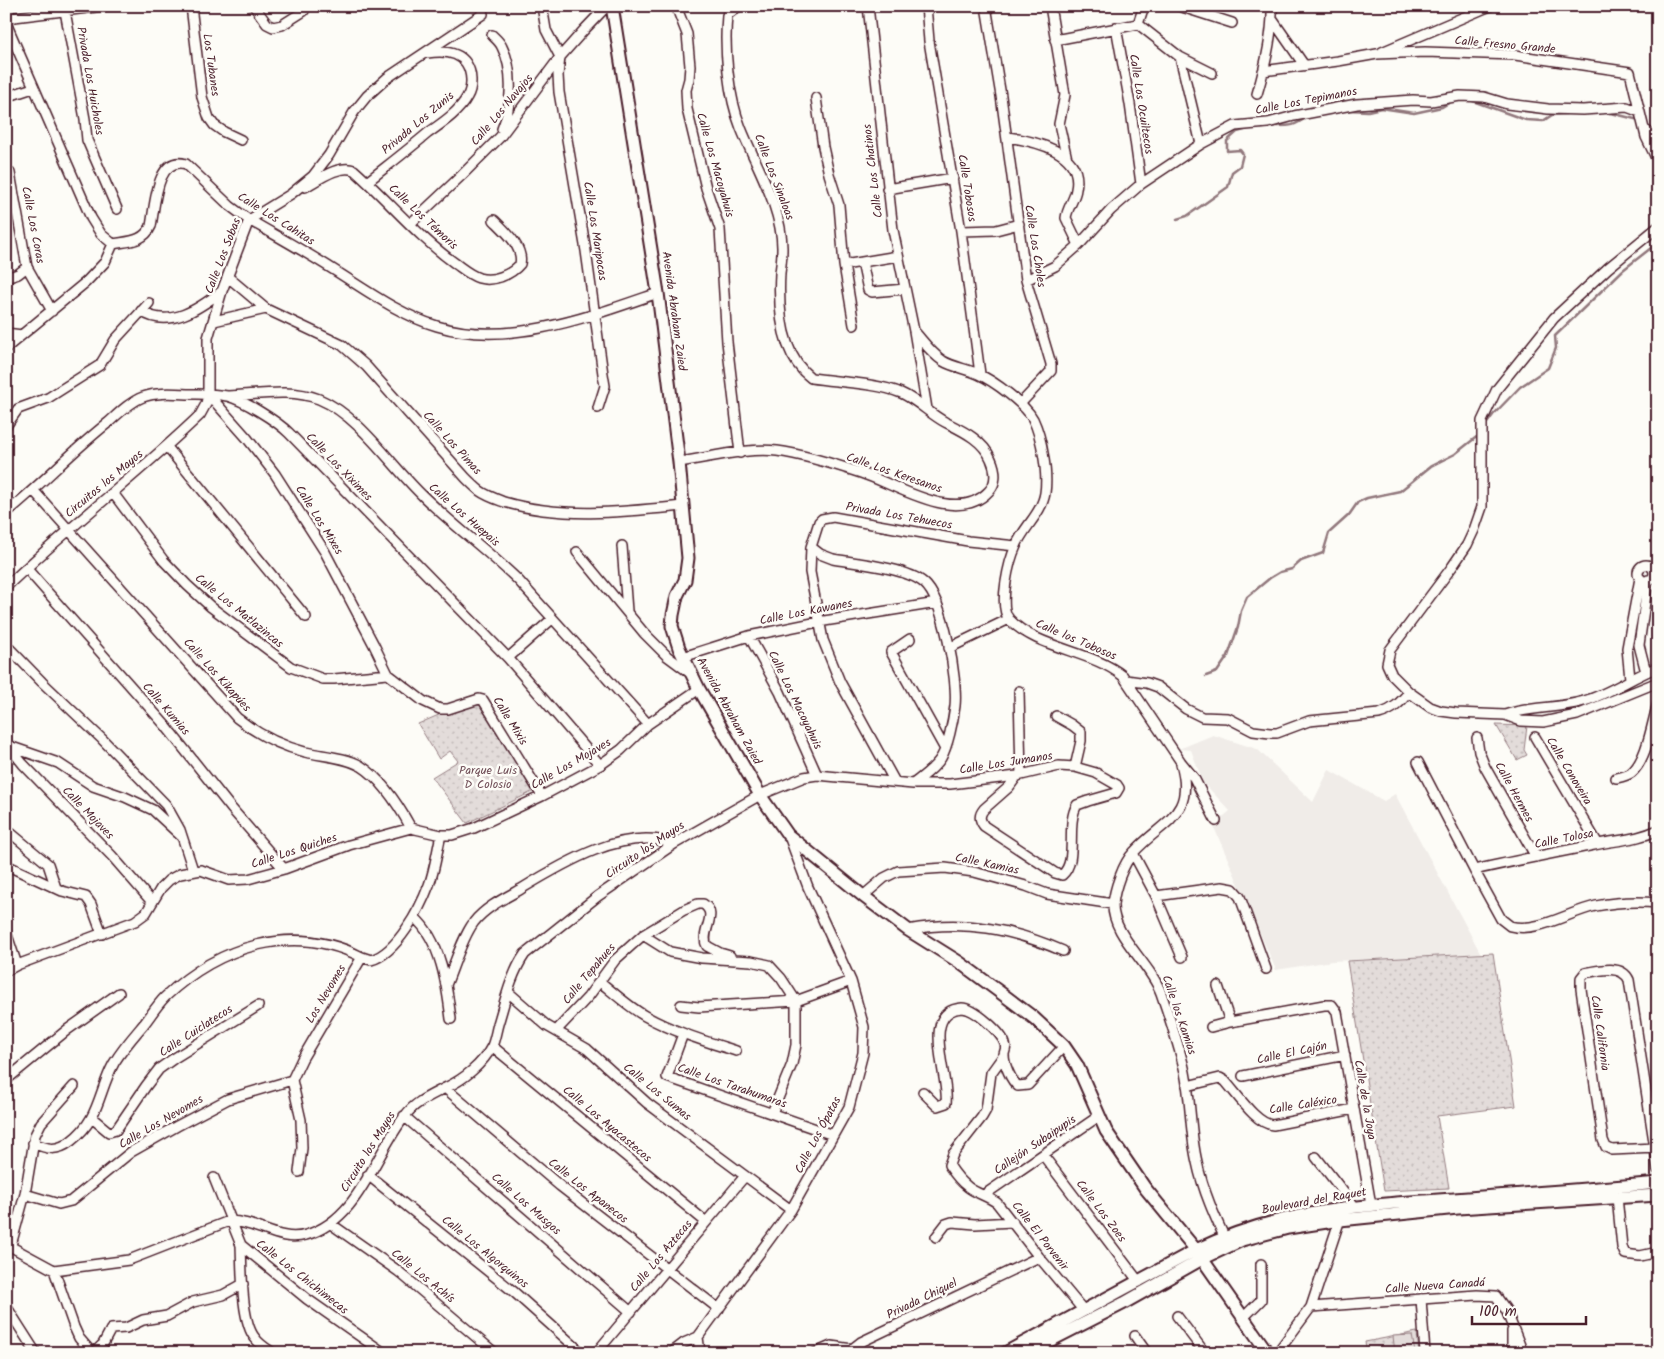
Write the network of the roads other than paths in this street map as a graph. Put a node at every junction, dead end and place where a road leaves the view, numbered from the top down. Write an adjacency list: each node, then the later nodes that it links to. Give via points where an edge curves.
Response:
1 (104, 6): 19 (street)
2 (191, 6): 45 (street, Los Tubanes, via 202,97 209,118 224,132)
3 (254, 6): 18 (street, via 273,28)
4 (481, 6): 30 (street, Calle Los Sobas, via 483,14)
5 (542, 6): 32 (street, via 546,30)
6 (607, 6): 32 (street, Calle Los Navajos)
7 (612, 6): 76 (street, Avenida Abraham Zaied)
8 (676, 6): 97 (street, Calle Los Macoyahuis, via 687,34 690,66 687,109 706,188 720,229 727,342)
9 (739, 6): 93 (street, Calle Los Sinaloas, via 727,15 725,36 731,88 741,128 780,222 780,295 789,350 811,378 881,387 900,393)
10 (868, 6): 54 (street, Calle Los Chatinos)
11 (986, 6): 44 (street, Calle Los Choles)
12 (1050, 6): 28 (street)
13 (1144, 6): 24 (street)
14 (1179, 6): 22 (street)
15 (1272, 6): 21 (street)
16 (1490, 6): 26 (street, Calle Fresno Grande)
17 (928, 7): 51 (street, Calle Tobosos, via 929,41)
18 (304, 11)
19 (65, 12): 20 (street); 56 (street, Privada Los Huicholes, via 88,140)
20 (6, 18)
21 (1272, 19): 34 (street); 35 (street)
22 (1232, 22)
23 (6, 23): 37 (street)
24 (1138, 24): 25 (street); 33 (street)
25 (1116, 27): 28 (street); 53 (street, Calle Los Ocuiltecos)
26 (1423, 33): 29 (street); 31 (street, Calle Fresno Grande)
27 (492, 35): 43 (street, via 502,45 509,72 508,104)
28 (1055, 40): 48 (street, via 1065,95 1059,124)
29 (1425, 52): 31 (street, Calle Fresno Grande); 41 (street, Calle Fresno Grande, via 1515,56 1630,72)
30 (424, 54): 52 (street, Privada Los Zunis, via 445,52 466,62 471,85 468,95 454,112); 55 (street, Calle Los Sobas, via 387,78 367,96 321,166)
31 (1377, 54): 34 (street, Calle Fresno Grande)
32 (560, 57): 43 (street, Calle Los Navajos); 81 (street, Calle Los Maripocas, via 559,92)
33 (1180, 57): 36 (street); 46 (street)
34 (1304, 65): 35 (street, Calle Fresno Grande)
35 (1263, 71): 38 (street)
36 (1212, 73)
37 (33, 88): 39 (street); 65 (street, via 91,218)
38 (1257, 94)
39 (6, 97)
40 (816, 98): 69 (street, via 822,147 839,205)
41 (1640, 112): 42 (street); 46 (street, Calle Los Tepimanos, via 1627,108 1548,109 1507,104 1484,97 1460,96 1431,101 1357,104 1268,124 1235,126)
42 (1644, 127): 47 (street); 49 (street)
43 (500, 137): 61 (street, Calle Los Navajos)
44 (1007, 137): 48 (street, via 1028,140); 62 (street, Calle Los Choles)
45 (241, 140)
46 (1202, 144): 53 (street, Calle Los Tepimanos)
47 (1658, 145)
48 (1068, 159): 66 (street, via 1074,169 1076,189 1066,218)
49 (1658, 162)
50 (6, 169): 57 (street, Calle Los Coras, via 10,173)
51 (953, 178): 54 (street); 64 (street, Calle Tobosos)
52 (367, 182): 55 (street, Calle Los Témoris, via 354,170 344,168); 61 (street, Calle Los Témoris)
53 (1141, 184): 66 (street, Calle Los Tepimanos, via 1111,210)
54 (888, 189): 67 (street, Calle Los Chatinos)
55 (291, 194): 59 (street, Calle Los Sobas)
56 (118, 209)
57 (16, 210): 58 (street); 70 (street, Calle Los Coras)
58 (6, 213)
59 (249, 220): 65 (street, Calle Los Cahitas, via 180,162 164,172 160,179 149,232 138,240); 71 (street, Calle Los Sobas); 81 (street, Calle Los Cahitas, via 406,314 438,327 482,333 508,332)
60 (494, 220): 61 (street, Calle Los Témoris, via 512,240 521,259 518,267 493,279 470,274)
61 (410, 224)
62 (1019, 224): 64 (street, via 996,230); 73 (street, Calle Los Choles)
63 (1658, 227): 131 (street, via 1554,318 1494,395 1482,421 1482,507 1474,530 1462,552 1390,650 1387,664 1392,675)
64 (961, 231): 88 (street, Calle Tobosos)
65 (112, 244): 79 (street, via 105,262)
66 (1079, 245): 73 (street, Calle Los Tepimanos, via 1055,266)
67 (898, 256): 68 (street); 74 (street, Calle Los Chatinos)
68 (862, 262): 69 (street); 74 (street, via 868,290 876,293)
69 (844, 265): 83 (street)
70 (27, 267): 72 (street); 79 (street, Calle Los Coras)
71 (228, 277): 75 (street, Calle Los Sobas); 78 (street, Calle Los Pimas)
72 (6, 278)
73 (1026, 280): 91 (street, Calle Los Choles, via 1051,371)
74 (905, 289): 84 (street, Calle Los Chatinos)
75 (222, 291): 80 (street, via 189,313 174,318 160,318); 82 (street, Calle Los Sobas)
76 (658, 293): 81 (street, Calle Los Cahitas); 98 (street, Avenida Abraham Zaied)
77 (149, 303): 80 (street)
78 (266, 309): 82 (street); 101 (street, Calle Los Pimas, via 342,345 354,354 480,492 540,510 627,511)
79 (52, 311): 86 (street)
80 (140, 311): 94 (street, via 115,340 100,365 48,398 18,409)
81 (596, 315): 92 (street, Calle Los Maripocas, via 605,386)
82 (214, 321): 89 (street, Calle Los Sobas, via 207,346)
83 (854, 325)
84 (914, 331): 88 (street, Calle Los Chatinos, via 943,361); 93 (street, Calle Los Chatinos)
85 (6, 333): 86 (street)
86 (22, 334): 87 (street)
87 (6, 348)
88 (980, 374): 91 (street, Calle Los Chatinos)
89 (208, 394): 90 (street, Calle Los Xiximes); 96 (street, Circuitos los Mayos, via 200,415); 99 (street, Calle Los Xiximes, via 152,395 132,403 92,435); 124 (street, Calle Los Mixes, via 275,474 325,552)
90 (228, 396): 113 (street, Calle Los Huepais, via 307,395 332,406 380,449 447,520 500,562); 121 (street, Calle Los Xiximes, via 282,426)
91 (1021, 403): 105 (street, Calle Los Chatinos, via 1034,420 1046,474 1045,494 1040,506)
92 (598, 408)
93 (927, 409): 95 (street, Calle Los Sinaloas, via 937,418 971,435)
94 (6, 426)
95 (981, 446): 97 (street, Calle Los Keresanos, via 993,464 993,485 984,496 970,503 954,505 928,500 862,473 795,454 774,450)
96 (167, 447): 100 (street, Circuitos los Mayos); 112 (street)
97 (740, 453): 98 (street, Calle Los Keresanos)
98 (679, 462): 101 (street, Avenida Abraham Zaied)
99 (34, 491): 102 (street, Calle Los Xiximes); 103 (street, Calle Los Kikapúes)
100 (113, 493): 103 (street, Circuitos los Mayos); 124 (street, Calle Los Matlazincas, via 186,586 291,666 323,679)
101 (683, 506): 120 (street, Avenida Abraham Zaied, via 688,568 674,605 672,626)
102 (6, 513)
103 (69, 530): 108 (street, Circuitos los Mayos); 154 (street, Calle Los Kikapúes, via 237,718 250,728 302,751 360,766 396,802)
104 (622, 546): 111 (street)
105 (1016, 546): 106 (street, Privada Los Tehuecos, via 968,541 832,517 819,522); 114 (street, Calle Los Chatinos, via 1004,604)
106 (811, 547): 110 (street, via 832,559 912,575 925,584); 115 (street, Privada Los Tehuecos, via 810,572)
107 (577, 552): 111 (street)
108 (26, 568): 109 (street, Circuitos los Mayos); 165 (street, Calle Kumias, via 166,725)
109 (6, 587)
110 (937, 603): 115 (street, Calle Los Kawanes); 119 (street)
111 (627, 611): 125 (street, via 667,656)
112 (306, 617)
113 (552, 618): 121 (street); 135 (street, Calle Los Huepais)
114 (1009, 618): 119 (street); 127 (street, Calle los Tobosos, via 1026,632 1112,666)
115 (818, 622): 116 (street, Calle Los Kawanes); 149 (street, Privada Los Tehuecos, via 840,682)
116 (749, 636): 120 (street, Calle Los Kawanes); 146 (street, Calle Los Macoyahuis, via 780,692)
117 (910, 639): 141 (street, via 891,652)
118 (6, 645): 159 (street, via 166,805)
119 (949, 648): 141 (street, via 955,706)
120 (683, 657): 125 (street, Avenida Abraham Zaied)
121 (508, 658): 144 (street, Calle Los Xiximes)
122 (1658, 667): 123 (street)
123 (1646, 672): 126 (street); 126 (street, via 1639,645 1644,579 1627,648)
124 (388, 674): 152 (street, Calle Mixis, via 423,701 440,709 484,700)
125 (692, 674): 129 (street, Avenida Abraham Zaied)
126 (1630, 678): 133 (street, via 1586,700)
127 (1126, 680): 131 (street, via 1158,687 1202,717 1228,718 1253,731 1270,733 1309,721 1387,712 1398,705); 142 (street, Calle los Tobosos)
128 (1658, 682): 133 (street, via 1577,715 1543,722 1521,721)
129 (700, 688): 135 (street, Calle Los Mojaves); 151 (street, Avenida Abraham Zaied)
130 (1019, 691): 147 (street)
131 (1408, 692): 133 (street, via 1441,711)
132 (1658, 703): 138 (street)
133 (1504, 715)
134 (1056, 716): 145 (street, via 1081,732)
135 (648, 724): 144 (street, Calle Los Mojaves)
136 (1534, 737): 161 (street, Calle Conoveira)
137 (1477, 738): 163 (street, Calle Hermes, via 1485,767)
138 (1648, 740): 139 (street); 148 (street, via 1638,766 1629,775)
139 (1658, 743)
140 (7, 744): 159 (street, via 58,762 94,786 153,810); 171 (street, Calle Mojaves)
141 (945, 749): 150 (street, via 934,767)
142 (1180, 762): 153 (street, via 1194,778); 162 (street, via 1185,788 1181,806 1175,816)
143 (1418, 762): 167 (street)
144 (600, 765): 152 (street, Calle Los Mojaves)
145 (1075, 767): 147 (street, Calle Los Jumanos, via 1059,766); 147 (street, via 1101,776 1117,785 1119,790 1077,806 1071,817 1070,860 1061,875 981,822 984,809)
146 (817, 775): 149 (street, Calle Los Jumanos); 151 (street, Calle Los Jumanos)
147 (1019, 775): 150 (street, Calle Los Jumanos, via 950,784)
148 (1616, 778)
149 (895, 782): 150 (street, Calle Los Jumanos)
150 (913, 784)
151 (760, 795): 158 (street, Avenida Abraham Zaied); 160 (street, Circuito los Mayos)
152 (542, 796): 157 (street, Calle Los Mojaves, via 474,828)
153 (1216, 821)
154 (411, 828): 157 (street, Calle Los Quiches); 165 (street, Calle Los Quiches)
155 (6, 829): 168 (street, via 48,864)
156 (1658, 830): 161 (street, Calle Tolosa, via 1620,842)
157 (441, 835): 174 (street, Los Nevomes, via 429,884)
158 (788, 835): 169 (street, Avenida Abraham Zaied); 187 (street, Calle Los Ópatas, via 808,888)
159 (183, 838): 166 (street)
160 (674, 844): 188 (street, via 650,838 600,848 571,859 496,904 468,932); 190 (street, Circuito los Mayos, via 533,946 520,961)
161 (1598, 844): 163 (street, Calle Tolosa)
162 (1133, 853): 170 (street); 173 (street, via 1124,868)
163 (1536, 857): 167 (street, Calle Tolosa)
164 (6, 865): 168 (street)
165 (284, 869): 166 (street, Calle Los Quiches, via 238,880)
166 (192, 870): 171 (street, via 169,880)
167 (1474, 870): 172 (street, via 1501,919 1510,926 1538,926 1594,906 1639,901)
168 (56, 888): 177 (street, via 86,897)
169 (862, 896): 173 (street, Calle Kamias, via 898,871 945,868 974,872 1048,894); 175 (street, Avenida Abraham Zaied)
170 (1156, 896): 181 (street); 184 (street, via 1222,887 1233,889 1240,897)
171 (152, 902): 177 (street, via 146,913 135,922)
172 (1658, 903)
173 (1113, 904): 209 (street, Calle los Kamias, via 1116,924 1146,965 1160,991)
174 (414, 917): 180 (street, Los Nevomes, via 383,955 371,960); 188 (street, via 429,933)
175 (908, 930): 179 (street, via 952,924 972,926 1009,932); 201 (street, Avenida Abraham Zaied, via 960,962 1034,1018)
176 (6, 932): 183 (street)
177 (102, 934): 183 (street)
178 (643, 935): 182 (street, Calle Tepahues, via 670,952); 182 (street, Calle Tepahues, via 684,910 703,904 710,914 704,940 707,946); 186 (street, Calle Tepahues, via 615,960)
179 (1063, 950)
180 (362, 957): 207 (street, Los Nevomes); 216 (street, via 332,944 294,940 247,947 209,963 163,998 129,1040 106,1079)
181 (1182, 957)
182 (742, 960): 192 (street, Calle Tepahues, via 768,965 781,978)
183 (17, 965): 185 (street)
184 (1266, 969)
185 (6, 971)
186 (599, 981): 198 (street, Calle Tepahues); 199 (street, via 644,1016)
187 (851, 981): 192 (street); 217 (street, Calle Los Ópatas, via 864,1027 863,1053 849,1106)
188 (446, 985): 195 (street)
189 (1218, 986): 196 (street)
190 (508, 992): 198 (street, Calle Los Sumas); 200 (street, Circuito los Mayos)
191 (119, 993): 206 (street)
192 (796, 1002): 193 (street); 213 (street, via 796,1045 792,1064)
193 (681, 1005)
194 (258, 1006): 216 (street, Calle Cuiclatecos, via 160,1069 116,1130 110,1132)
195 (451, 1019)
196 (1230, 1022): 197 (street); 204 (street, Calle de la Joya, via 1332,1005 1337,1012)
197 (1212, 1027)
198 (556, 1031): 225 (street, Calle Los Sumas, via 595,1055 647,1103)
199 (683, 1034): 202 (street); 213 (street, Calle Los Tarahumaras, via 667,1077)
200 (492, 1046): 210 (street, Circuito los Mayos, via 472,1070); 237 (street, Calle Los Ayacastecos)
201 (1064, 1046): 203 (street, via 1031,1082 1022,1086 1013,1083); 215 (street, Avenida Abraham Zaied, via 1081,1072)
202 (736, 1051)
203 (1004, 1055): 211 (street, via 1005,1042 988,1022 972,1011 956,1010 940,1024 938,1036 946,1103 937,1106); 229 (street, Calle El Porvenir, via 991,1073 986,1110 953,1154 949,1165 968,1187)
204 (1345, 1055): 205 (street, Calle El Cajón); 212 (street, Calle de la Joya)
205 (1243, 1076)
206 (6, 1080)
207 (292, 1080): 223 (street, via 301,1120); 228 (street, Calle Los Nevomes, via 228,1099 177,1126 132,1152 71,1201 59,1204)
208 (74, 1086): 218 (street, via 41,1123)
209 (1187, 1086): 212 (street, Calle Caléxico, via 1220,1078 1257,1118 1268,1125); 241 (street, Calle los Kamias, via 1196,1161 1204,1191)
210 (445, 1088): 214 (street, Circuito los Mayos, via 431,1094); 248 (street, Calle Los Apanecos, via 560,1186)
211 (923, 1092)
212 (1354, 1109): 232 (street, Calle de la Joya)
213 (772, 1113): 217 (street, Calle Los Tarahumaras)
214 (404, 1116): 224 (street, Circuito los Mayos); 257 (street, Calle Los Musgos)
215 (1099, 1116): 220 (street, Callejón Subaipupis); 245 (street, Avenida Abraham Zaied, via 1145,1188)
216 (92, 1118): 218 (street, via 62,1147 48,1149)
217 (833, 1135): 234 (street, Calle Los Ópatas)
218 (32, 1142): 228 (street)
219 (1655, 1148): 219 (street, Calle California, via 1630,980 1618,969 1585,973 1581,978 1581,989 1603,1140 1612,1150); 222 (street, Calle California)
220 (1043, 1156): 229 (street, Callejón Subaipupis); 250 (street, Calle Los Zoes)
221 (1316, 1157): 233 (street)
222 (1658, 1170)
223 (299, 1172)
224 (368, 1175): 239 (street, Circuito los Mayos); 269 (street, Calle Los Algorquinos, via 514,1292)
225 (745, 1176): 234 (street, Calle Los Sumas); 237 (street, Calle Los Aztecas)
226 (214, 1178): 236 (street, Calle Los Chichimecas)
227 (1658, 1183): 232 (street, Boulevard del Raquet)
228 (25, 1194): 242 (street)
229 (984, 1195): 238 (street, Calle El Porvenir, via 997,1203)
230 (1658, 1195): 231 (street, Boulevard del Raquet)
231 (1617, 1197): 235 (street, Boulevard del Raquet); 244 (street, via 1625,1254 1640,1256)
232 (1371, 1205): 233 (street, Boulevard del Raquet)
233 (1355, 1207): 235 (street, Boulevard del Raquet)
234 (792, 1210): 255 (street, Calle Los Ópatas)
235 (1341, 1214): 241 (street, Boulevard del Raquet, via 1267,1223); 254 (street)
236 (230, 1220): 239 (street, Circuito los Mayos, via 285,1237 305,1235); 243 (street, Calle Los Chichimecas); 249 (street, via 129,1260)
237 (706, 1222): 248 (street, Calle Los Aztecas)
238 (1013, 1222): 240 (street, via 952,1222 946,1224); 246 (street, Calle El Porvenir)
239 (332, 1224): 268 (street, Calle Los Achís, via 398,1271)
240 (936, 1237)
241 (1226, 1241): 245 (street, Boulevard del Raquet)
242 (8, 1244): 249 (street)
243 (241, 1245): 251 (street); 267 (street, Calle Los Chichimecas, via 307,1299)
244 (1658, 1252)
245 (1199, 1254): 250 (street, Boulevard del Raquet); 259 (street, Avenida Abraham Zaied); 275 (street, Boulevard del Raquet, via 1124,1303)
246 (1039, 1257): 256 (street, Calle El Porvenir); 263 (street, Privada Chiquel, via 861,1342)
247 (1261, 1264): 259 (street, via 1261,1300)
248 (667, 1268): 255 (street, Calle Los Apanecos); 257 (street, Calle Los Aztecas)
249 (54, 1270): 265 (street, via 79,1338)
250 (1139, 1282): 256 (street, Boulevard del Raquet)
251 (243, 1284): 265 (street, via 223,1295 193,1302 167,1316 111,1329 103,1344); 266 (street, via 249,1329)
252 (1421, 1299): 254 (street, Calle Nueva Canadá); 260 (street, Calle Nueva Canadá, via 1496,1296); 280 (street)
253 (6, 1306): 264 (street)
254 (1311, 1307): 279 (street)
255 (720, 1309): 262 (street, Calle Los Ópatas)
256 (1084, 1311): 274 (street, Boulevard del Raquet)
257 (631, 1312): 270 (street, Calle Los Aztecas)
258 (1177, 1316): 277 (street)
259 (1243, 1318): 278 (street, Avenida Abraham Zaied)
260 (1512, 1326): 281 (street); 282 (street, Calle Nueva Canadá)
261 (1136, 1336): 276 (street)
262 (698, 1338): 271 (street, Calle Los Ópatas); 272 (street)
263 (852, 1351): 273 (street, Privada Chiquel, via 831,1346)
264 (36, 1353)
265 (93, 1353)
266 (273, 1353)
267 (384, 1353)
268 (495, 1353)
269 (582, 1353)
270 (596, 1353)
271 (671, 1353)
272 (700, 1353)
273 (815, 1353)
274 (1004, 1353)
275 (1026, 1353)
276 (1147, 1353)
277 (1205, 1353)
278 (1268, 1353)
279 (1278, 1353)
280 (1425, 1353)
281 (1512, 1353)
282 (1523, 1353)

